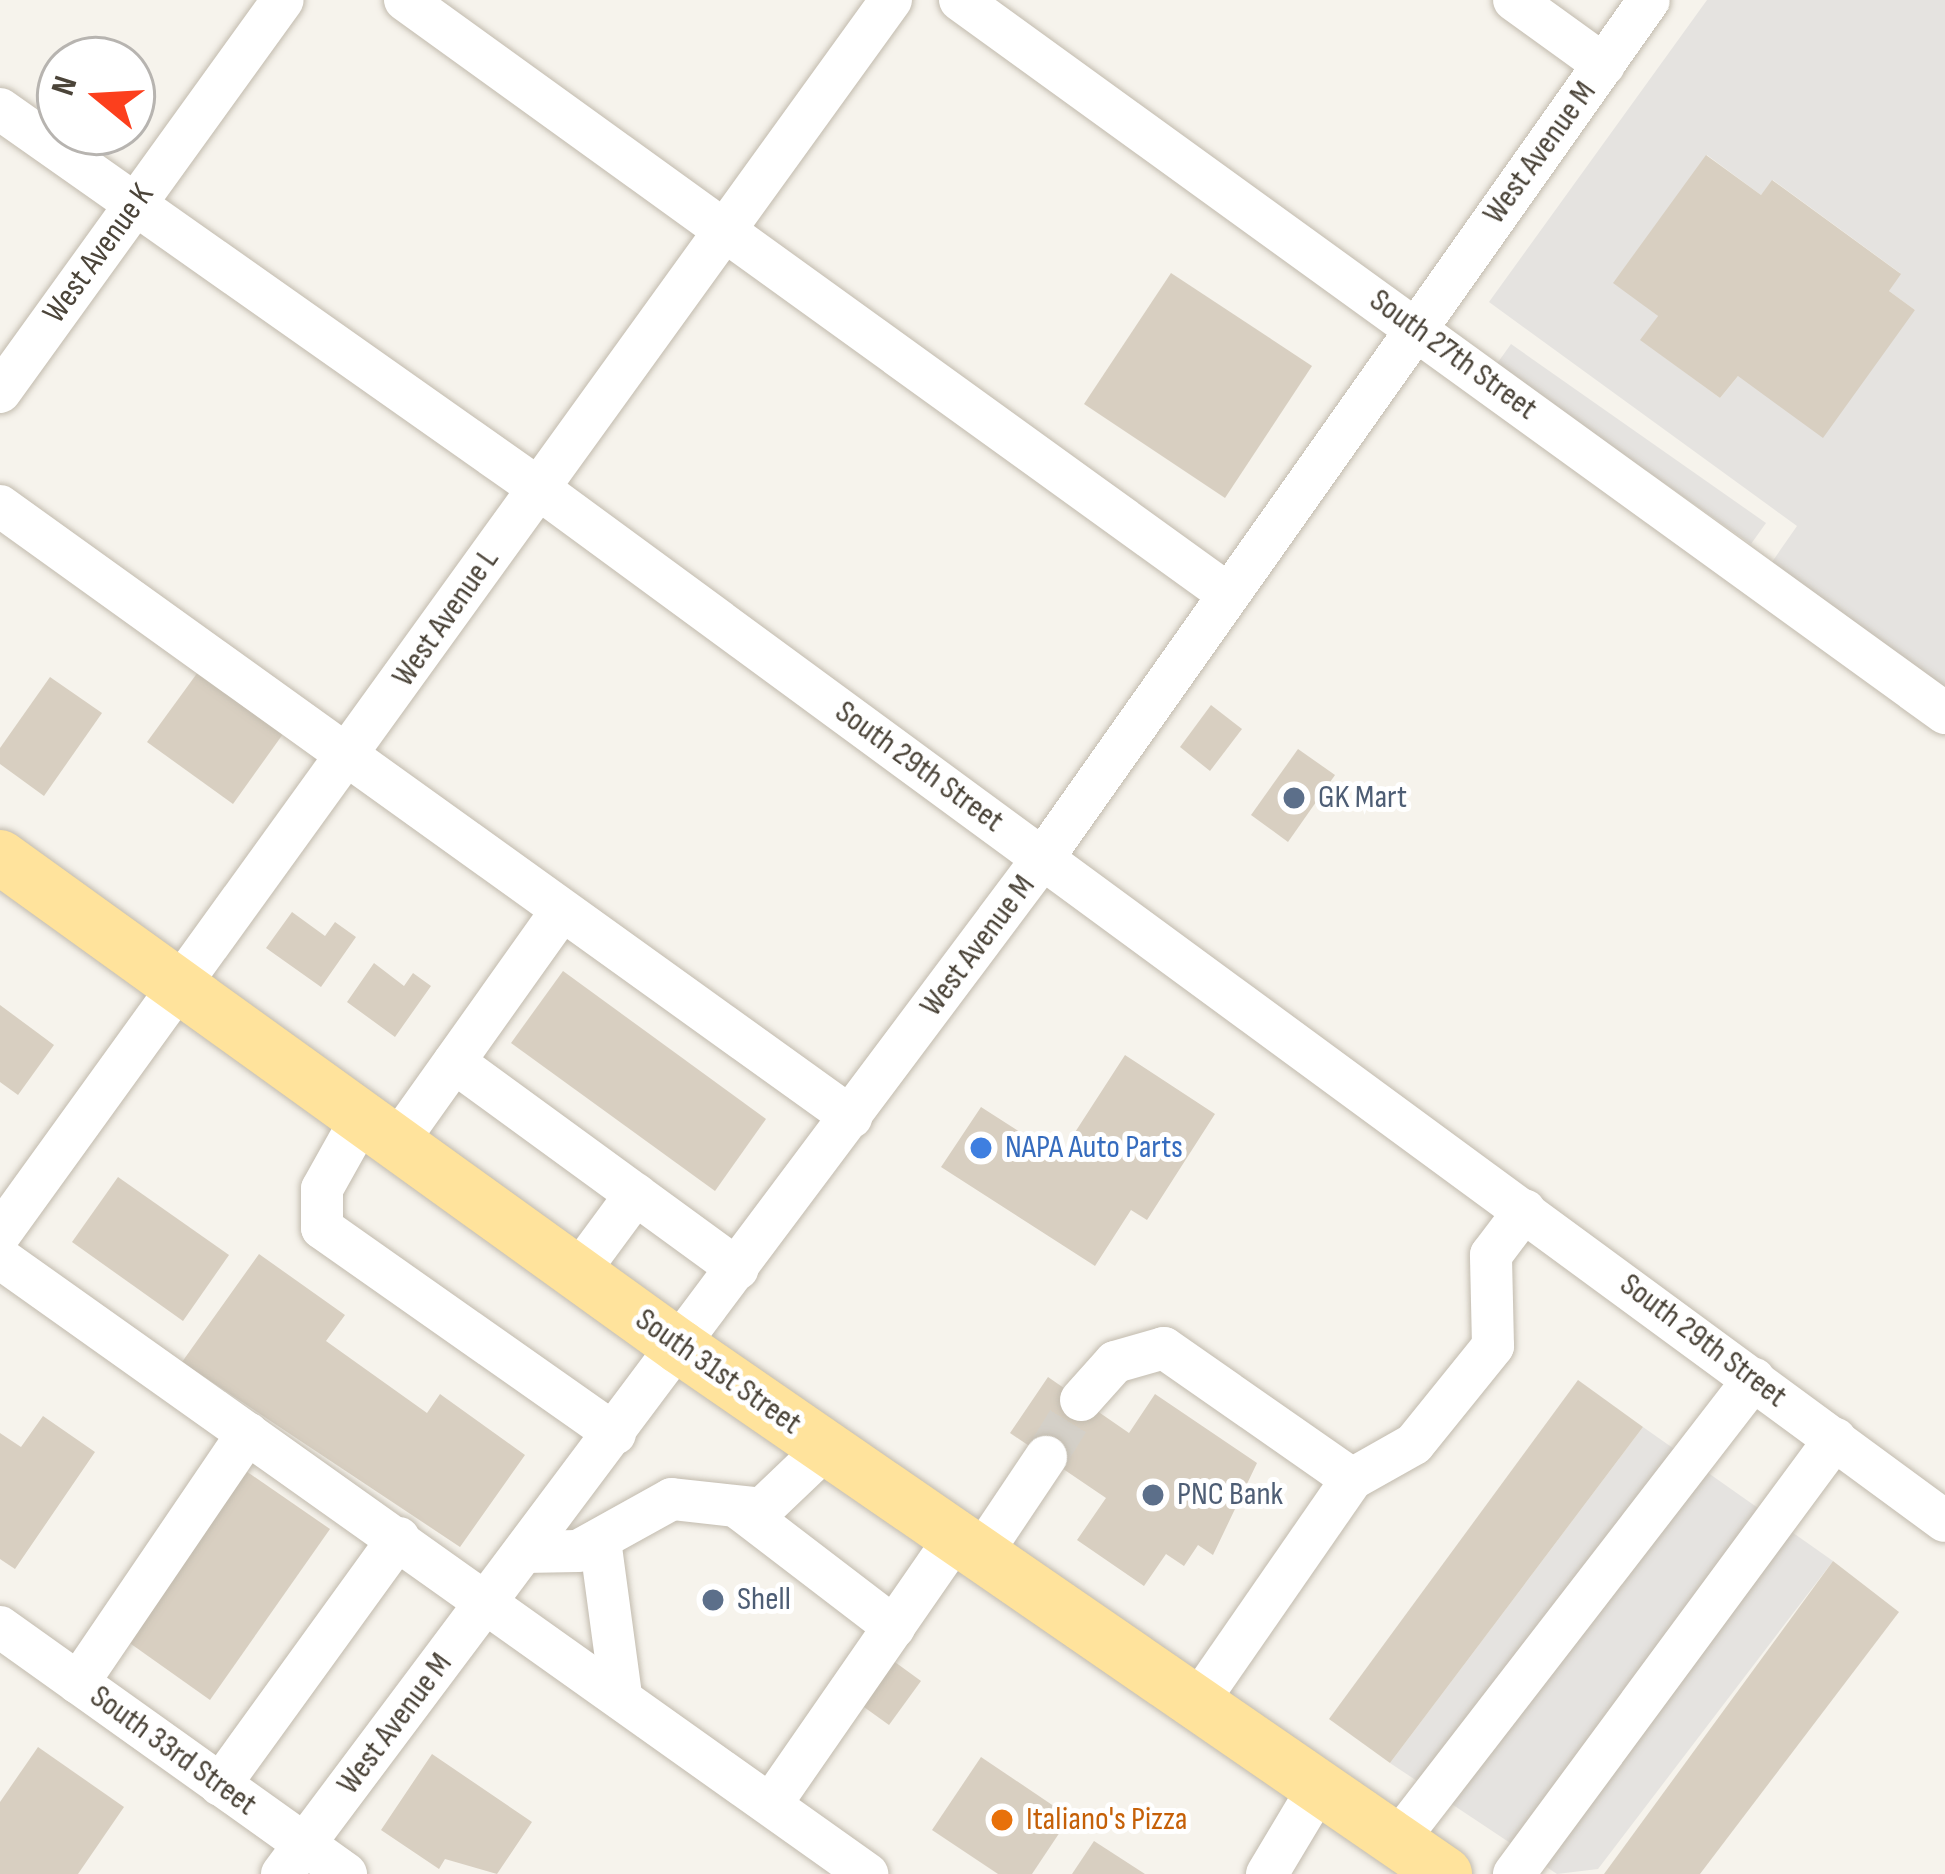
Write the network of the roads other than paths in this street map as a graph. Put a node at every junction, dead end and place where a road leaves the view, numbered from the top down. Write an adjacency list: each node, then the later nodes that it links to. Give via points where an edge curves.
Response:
1 (283, 0): 9 (street, West Avenue K)
2 (405, 0): 10 (street)
3 (891, 0): 10 (street, West Avenue L)
4 (960, 0): 11 (street, South 27th Street)
5 (1514, 0): 7 (street)
6 (1649, 0): 7 (street, West Avenue M)
7 (1604, 64): 11 (street, West Avenue M)
8 (0, 110): 9 (street, South 29th Street)
9 (133, 207): 12 (street, West Avenue K); 13 (street, South 29th Street)
10 (724, 230): 13 (street, West Avenue L); 15 (street)
11 (1416, 328): 15 (street, West Avenue M); 16 (street, South 27th Street)
12 (0, 392)
13 (538, 488): 17 (street, West Avenue L); 19 (street, South 29th Street)
14 (0, 506): 17 (street)
15 (1228, 595): 19 (street, West Avenue M)
16 (1945, 713)
17 (348, 757): 20 (street); 21 (street, West Avenue L)
18 (0, 857): 21 (main road, South 31st Street)
19 (1043, 858): 23 (street, West Avenue M); 26 (street, South 29th Street)
20 (562, 910): 22 (street); 23 (street)
21 (181, 994): 24 (main road, South 31st Street); 27 (street, West Avenue L)
22 (454, 1062): 24 (street); 25 (street)
23 (851, 1117): 29 (street, West Avenue M)
24 (377, 1133): 30 (main road, South 31st Street); 35 (street, via 322,1189 322,1228)
25 (636, 1195): 29 (street); 30 (street)
26 (1525, 1210): 32 (street, South 29th Street); 39 (street, via 1491,1255 1493,1346 1414,1444)
27 (0, 1234)
28 (0, 1258): 34 (street)
29 (738, 1269): 31 (street, West Avenue M)
30 (577, 1274): 31 (main road, South 31st Street)
31 (680, 1347): 35 (street, West Avenue M); 37 (main road, South 31st Street)
32 (1754, 1379): 36 (street, South 29th Street); 55 (street)
33 (1082, 1400): 39 (street, via 1115,1362 1163,1348)
34 (248, 1433): 42 (street); 49 (street)
35 (615, 1433): 45 (street, West Avenue M)
36 (1835, 1439): 41 (street, South 29th Street); 61 (street)
37 (826, 1448): 40 (street, via 769,1506); 44 (main road, South 31st Street)
38 (1046, 1457): 44 (street)
39 (1352, 1479): 51 (street)
40 (741, 1510): 43 (street, via 672,1499); 48 (street)
41 (1945, 1521)
42 (399, 1538): 46 (street); 52 (street)
43 (601, 1540): 45 (street); 50 (street)
44 (969, 1546): 48 (street); 51 (main road, South 31st Street)
45 (525, 1552): 46 (street, West Avenue M)
46 (489, 1599): 50 (street); 56 (street, West Avenue M)
47 (0, 1627): 49 (street, South 33rd Street)
48 (894, 1627): 54 (street)
49 (78, 1683): 52 (street, South 33rd Street)
50 (621, 1695): 54 (street)
51 (1197, 1703): 53 (main road, South 31st Street)
52 (220, 1785): 56 (street, South 33rd Street)
53 (1318, 1787): 55 (main road, South 31st Street); 59 (street)
54 (771, 1804): 58 (street)
55 (1397, 1841): 60 (main road, South 31st Street)
56 (293, 1859): 57 (street, South 33rd Street)
57 (346, 1874)
58 (867, 1874)
59 (1267, 1874)
60 (1445, 1874)
61 (1514, 1874)

